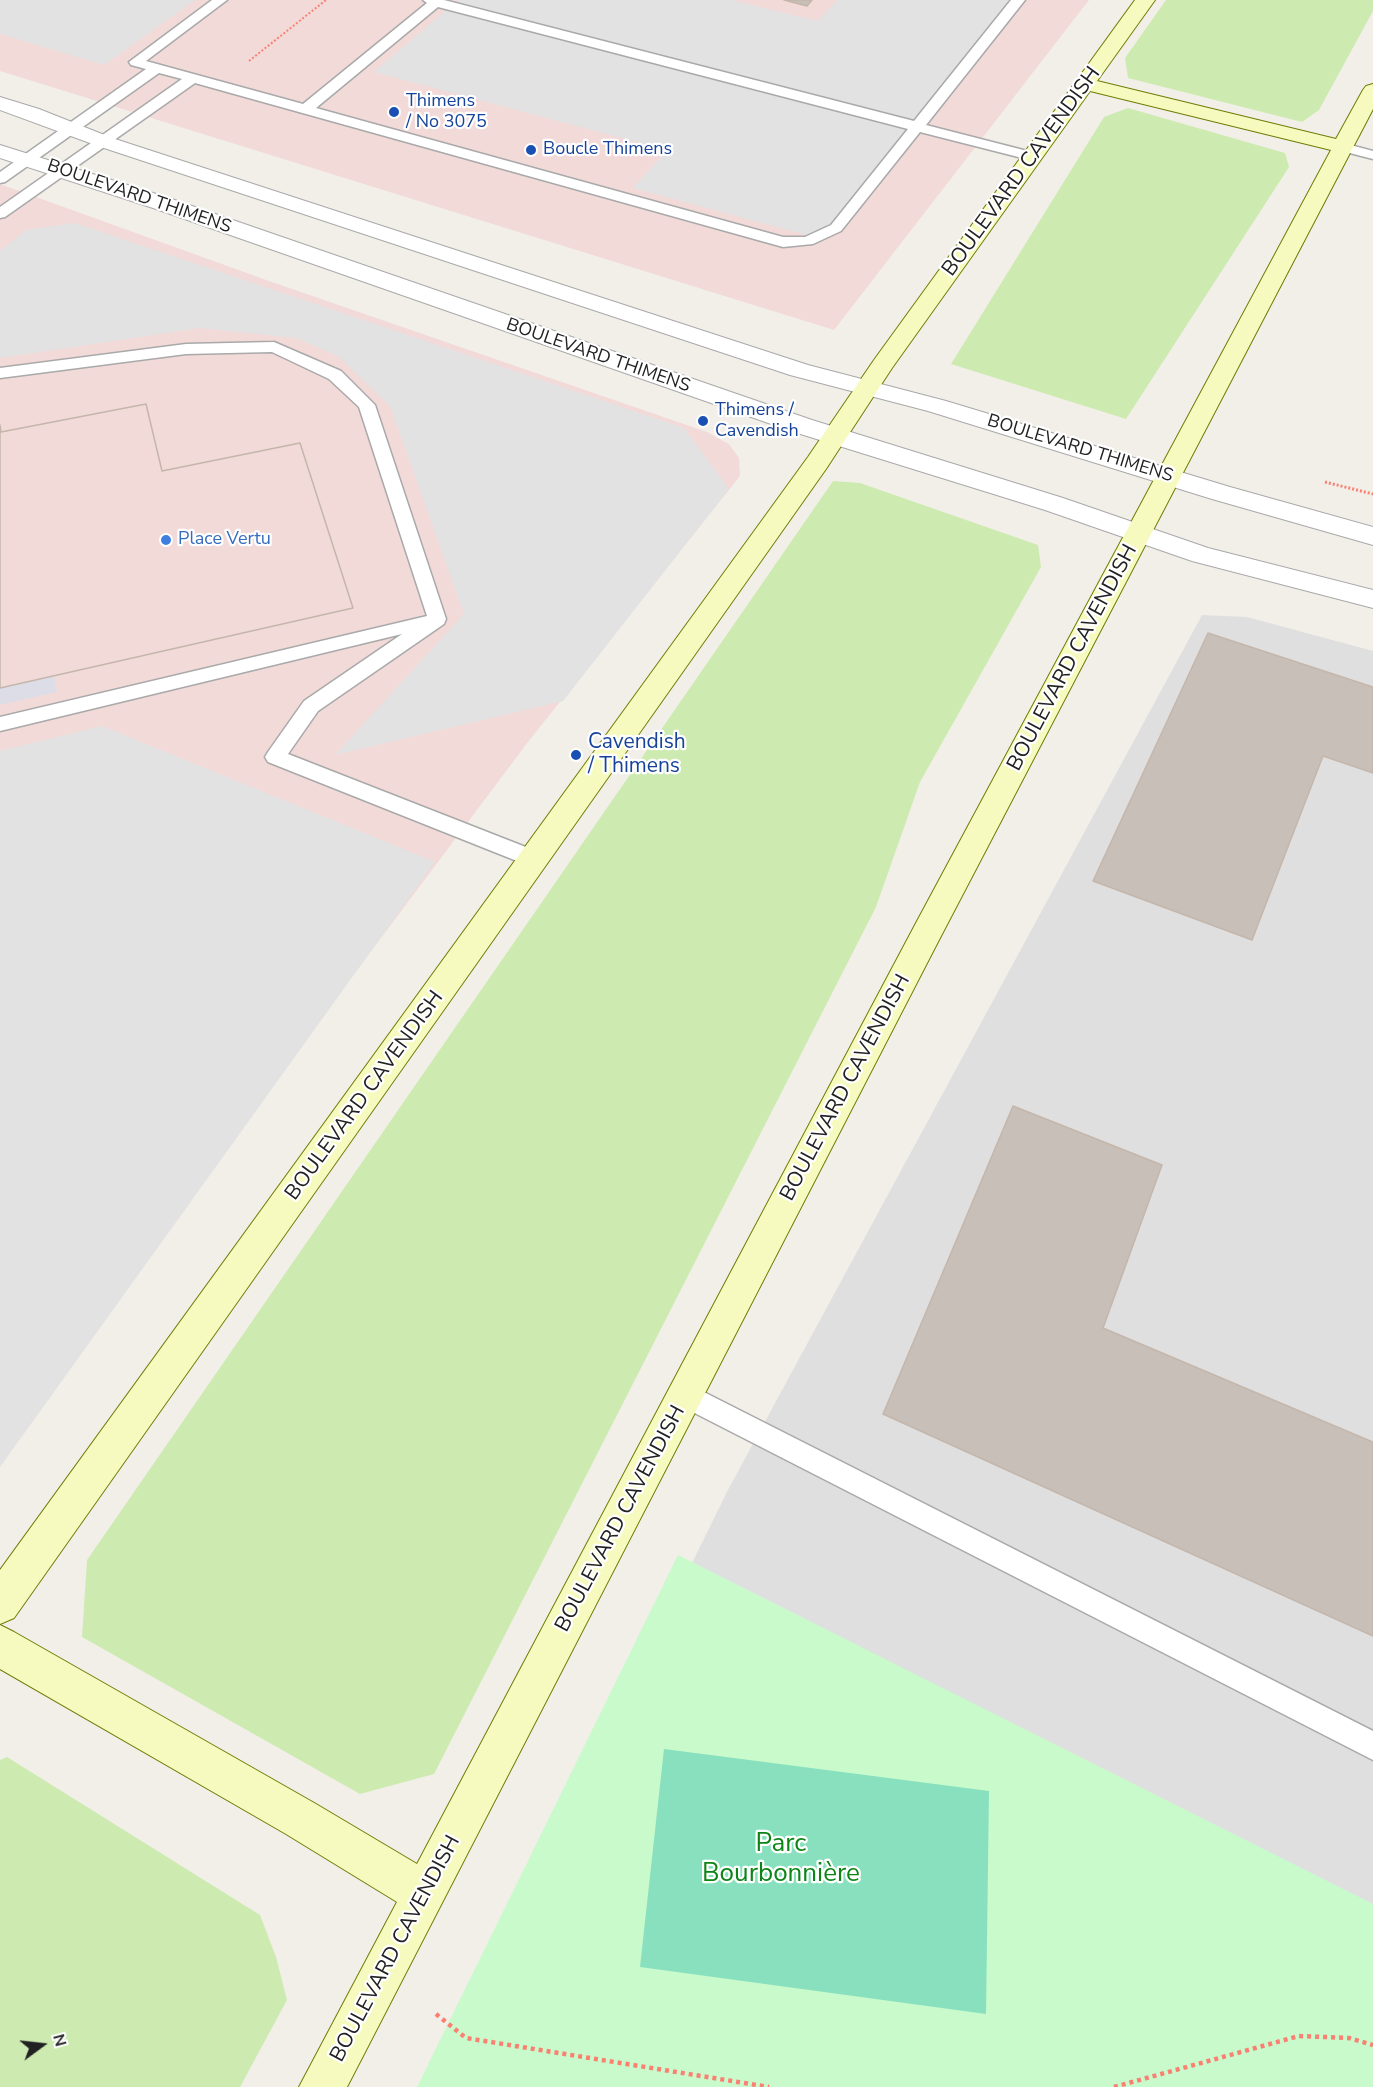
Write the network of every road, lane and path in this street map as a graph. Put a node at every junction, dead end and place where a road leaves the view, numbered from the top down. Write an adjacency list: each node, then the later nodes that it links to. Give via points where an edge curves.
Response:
1 (220, 0): 7 (lane, via 136,62)
2 (326, 0): 6 (path)
3 (1018, 0): 13 (lane)
4 (1145, 0): 9 (main road, BOULEVARD CAVENDISH)
5 (433, 1): 12 (lane); 13 (lane)
6 (247, 62)
7 (157, 68): 8 (lane); 14 (lane)
8 (194, 78): 12 (lane); 15 (lane)
9 (1085, 84): 16 (main road); 19 (main road, BOULEVARD CAVENDISH)
10 (1373, 90): 16 (main road, BOULEVARD CAVENDISH)
11 (0, 103): 14 (street, BOULEVARD THIMENS)
12 (305, 110): 13 (lane, via 783,242 808,241 836,228)
13 (916, 125): 19 (lane)
14 (69, 129): 15 (street, BOULEVARD THIMENS); 20 (lane)
15 (105, 142): 21 (lane); 25 (street, BOULEVARD THIMENS, via 630,316 799,370)
16 (1343, 147): 18 (lane); 27 (main road, BOULEVARD CAVENDISH)
17 (0, 151): 20 (street, BOULEVARD THIMENS)
18 (1373, 155)
19 (1034, 157): 25 (main road, BOULEVARD CAVENDISH)
20 (27, 159): 21 (street, BOULEVARD THIMENS); 22 (lane)
21 (64, 170): 23 (lane); 26 (street, BOULEVARD THIMENS)
22 (0, 179)
23 (0, 214)
24 (0, 373): 31 (lane, via 186,349 274,347 335,375 367,405)
25 (868, 387): 26 (main road, BOULEVARD CAVENDISH); 27 (street, BOULEVARD THIMENS)
26 (836, 436): 28 (street, BOULEVARD THIMENS); 33 (main road, BOULEVARD CAVENDISH)
27 (1169, 477): 28 (main road, BOULEVARD CAVENDISH); 29 (street, BOULEVARD THIMENS)
28 (1139, 533): 30 (street, BOULEVARD THIMENS, via 1223,561); 34 (main road, BOULEVARD CAVENDISH)
29 (1373, 536)
30 (1373, 599)
31 (437, 619): 32 (lane); 33 (lane, via 311,706 275,757)
32 (0, 723)
33 (534, 859): 35 (main road, BOULEVARD CAVENDISH)
34 (686, 1395): 37 (lane); 38 (main road, BOULEVARD CAVENDISH)
35 (0, 1604)
36 (0, 1646): 38 (main road)
37 (1373, 1746)
38 (426, 1894): 41 (main road, BOULEVARD CAVENDISH)
39 (436, 2014): 42 (path, via 466,2038)
40 (1373, 2045): 43 (path, via 1349,2038 1299,2036)
41 (322, 2087)
42 (769, 2087)
43 (1114, 2087)

